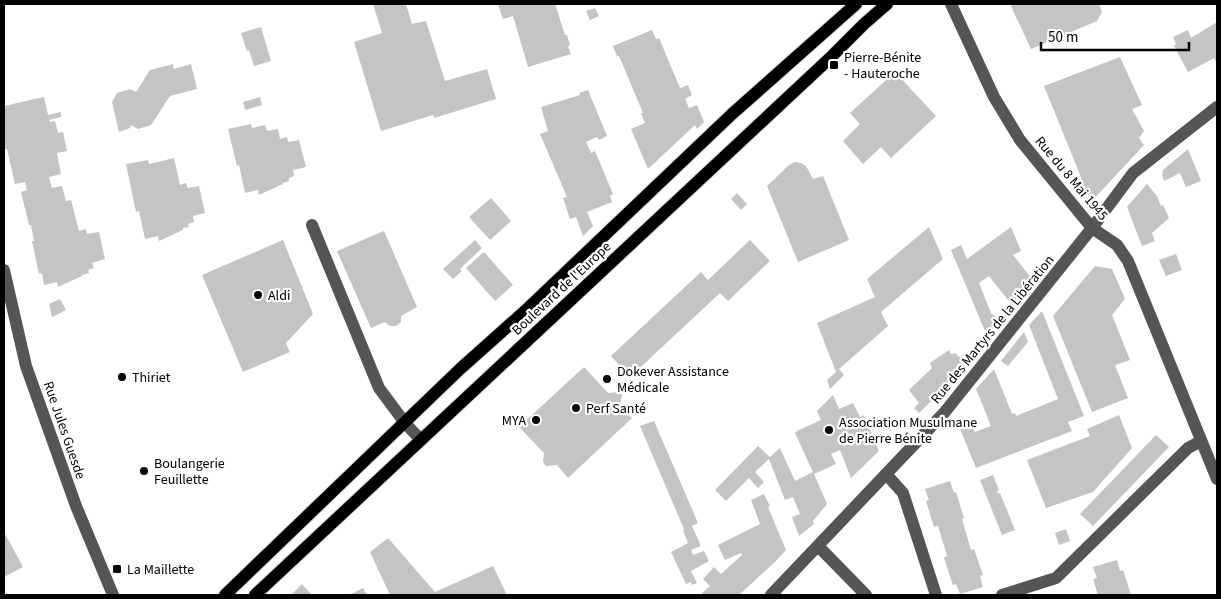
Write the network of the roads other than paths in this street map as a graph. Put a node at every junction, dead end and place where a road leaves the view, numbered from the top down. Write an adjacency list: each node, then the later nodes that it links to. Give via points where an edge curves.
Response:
1 (856, 4): 8 (main road, Boulevard de l'Europe, via 732,114)
2 (887, 4): 9 (main road, Boulevard de l'Europe)
3 (951, 4): 6 (street, Rue du 8 Mai 1945, via 994,97 1020,140)
4 (1217, 106): 6 (street, Rue des Martyrs de la Libération, via 1133,173)
5 (312, 224): 8 (street, via 379,388)
6 (1092, 228): 10 (street, Rue du 8 Mai 1945, via 1116,245 1128,261); 11 (street, Rue des Martyrs de la Libération, via 944,413)
7 (4, 270): 14 (street, Rue Jules Guesde, via 26,366 76,506)
8 (405, 423): 9 (street); 15 (main road, Boulevard de l'Europe)
9 (421, 440): 16 (main road, Boulevard de l'Europe)
10 (1202, 441): 12 (street, Rue du 8 Mai 1945); 20 (street, via 1188,448 1056,578)
11 (886, 474): 13 (street, Rue des Martyrs de la Libération); 19 (street, via 903,493)
12 (1217, 479)
13 (818, 546): 17 (street, Rue des Martyrs de la Libération); 18 (street)
14 (113, 595)
15 (225, 595)
16 (256, 595)
17 (771, 595)
18 (866, 595)
19 (936, 595)
20 (1002, 595)

